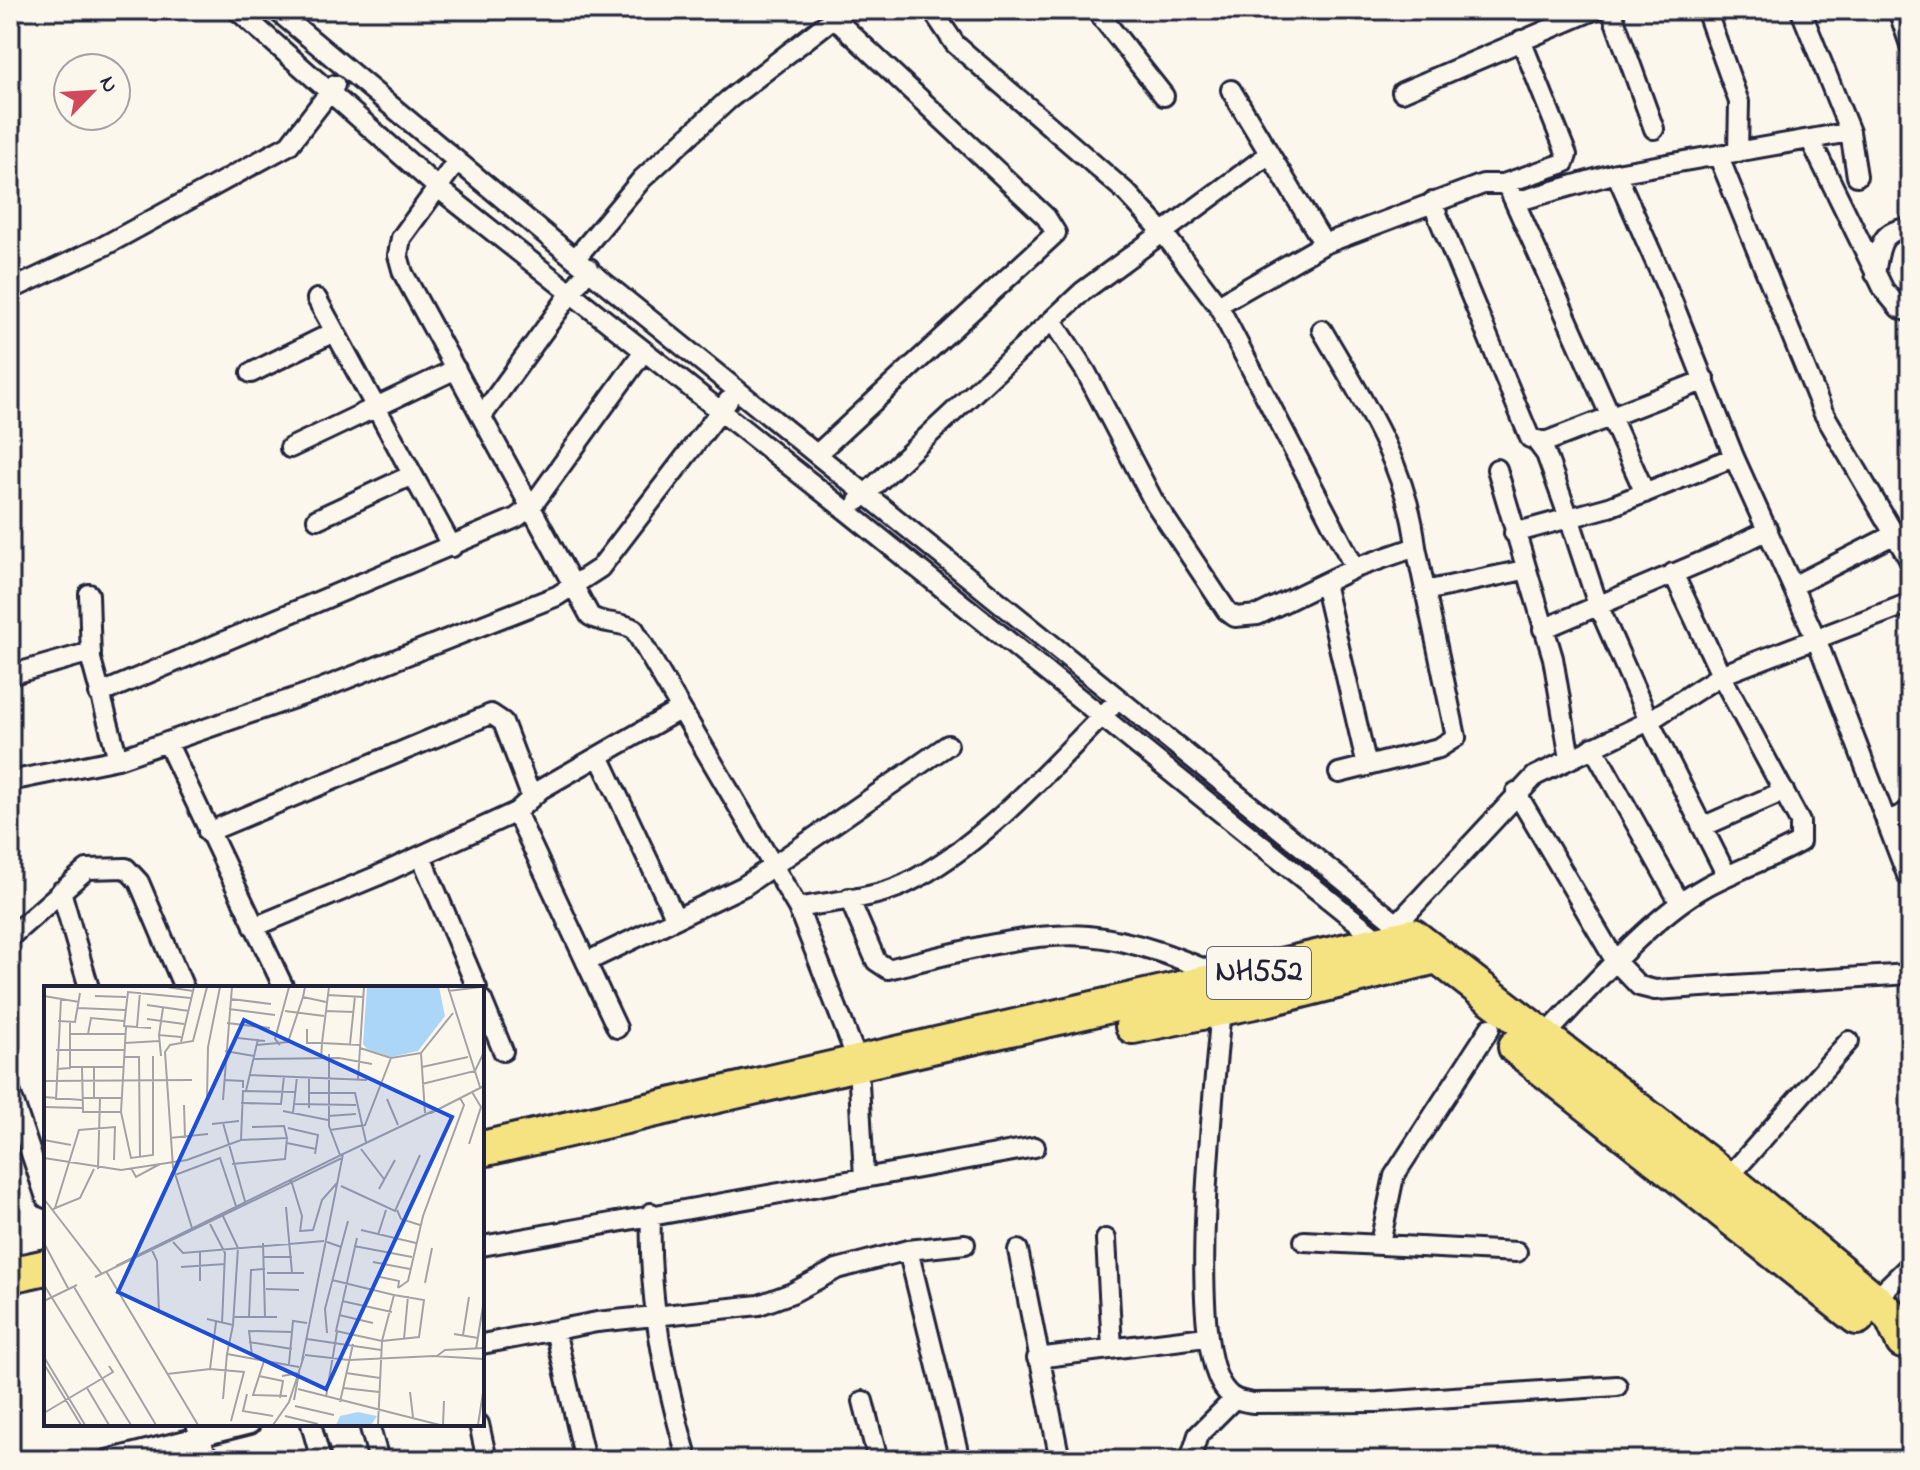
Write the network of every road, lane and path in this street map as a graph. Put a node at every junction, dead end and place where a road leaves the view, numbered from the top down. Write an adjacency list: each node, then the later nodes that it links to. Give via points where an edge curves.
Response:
1 (237, 10): 15 (street)
2 (276, 10): 13 (street)
3 (932, 10): 32 (street, via 955,44 1126,192)
4 (1096, 10): 17 (street)
5 (1594, 10): 11 (street)
6 (1611, 10): 18 (street)
7 (1706, 10): 21 (street, via 1739,102)
8 (1898, 10): 12 (street)
9 (1801, 11): 19 (street)
10 (839, 14): 34 (street, via 728,100 642,179); 55 (street, via 1046,217 1056,233)
11 (1521, 40): 16 (street); 27 (street, via 1567,155 1564,163)
12 (1910, 45)
13 (347, 70): 15 (street); 24 (street)
14 (1231, 90): 22 (street)
15 (330, 92): 28 (street); 36 (street, via 289,145 104,246)
16 (1402, 92)
17 (1164, 96)
18 (1654, 129)
19 (1850, 132): 20 (street); 26 (street)
20 (1810, 139): 21 (street); 35 (street)
21 (1738, 152): 23 (street)
22 (1268, 155): 32 (street); 33 (street)
23 (1718, 155): 25 (street); 67 (street, via 1823,412)
24 (457, 161): 28 (street); 34 (street)
25 (1616, 173): 30 (street); 47 (street)
26 (1857, 176)
27 (1503, 184): 29 (street, via 1483,184); 30 (street)
28 (438, 188): 37 (street); 45 (street, via 401,238 398,255)
29 (1432, 202): 33 (street); 53 (street, via 1523,428)
30 (1515, 202): 52 (street)
31 (1910, 228): 35 (street, via 1888,232 1881,239)
32 (1161, 230): 39 (street); 41 (street)
33 (1324, 244): 39 (street)
34 (582, 264): 37 (street); 48 (street)
35 (1875, 274): 40 (street, via 1899,308)
36 (10, 290)
37 (570, 294): 44 (street); 51 (street)
38 (317, 299): 43 (street)
39 (1218, 305): 71 (street)
40 (1910, 312)
41 (1052, 320): 59 (street); 74 (street, via 1086,372 1153,500 1227,611 1235,617 1258,615)
42 (1322, 330): 69 (street, via 1397,471 1413,517)
43 (334, 332): 46 (street); 49 (street)
44 (644, 351): 50 (street); 61 (street)
45 (456, 369): 49 (street); 51 (street)
46 (251, 373)
47 (1705, 380): 52 (street); 56 (street)
48 (737, 389): 50 (street); 55 (street)
49 (374, 408): 54 (street); 58 (street)
50 (721, 410): 62 (street); 76 (street, via 600,568)
51 (482, 416): 61 (street)
52 (1612, 416): 53 (street); 60 (street)
53 (1537, 442): 64 (street)
54 (290, 448)
55 (817, 454): 59 (street)
56 (1734, 457): 60 (street); 65 (street)
57 (1497, 469): 66 (street)
58 (412, 475): 63 (street); 68 (street)
59 (865, 493): 62 (street); 87 (street)
60 (1645, 493): 64 (street)
61 (532, 506): 68 (street, via 499,528); 76 (street)
62 (848, 512): 89 (street)
63 (317, 519)
64 (1568, 520): 66 (street); 80 (street)
65 (1768, 530): 73 (street); 75 (street)
66 (1514, 533): 72 (street)
67 (1895, 534): 70 (street); 75 (street)
68 (452, 547): 86 (street)
69 (1416, 547): 71 (street); 77 (street)
70 (1908, 554)
71 (1355, 568): 74 (street)
72 (1524, 570): 77 (street); 81 (street)
73 (1673, 573): 80 (street); 85 (street)
74 (1324, 583): 97 (street)
75 (1793, 586): 82 (street)
76 (574, 587): 88 (street, via 590,616 634,629); 91 (street, via 323,688)
77 (1425, 591): 97 (street, via 1456,737 1439,748)
78 (89, 594): 83 (street)
79 (1910, 603): 82 (street)
80 (1598, 605): 81 (street); 90 (street)
81 (1543, 629): 96 (street)
82 (1817, 641): 85 (street); 105 (street)
83 (91, 652): 84 (street); 86 (street)
84 (10, 675)
85 (1721, 675): 90 (street); 100 (street)
86 (99, 694): 95 (street)
87 (1121, 697): 89 (street); 119 (street)
88 (679, 710): 94 (street); 109 (street)
89 (1102, 716): 113 (street, via 1014,804 942,862 902,885); 119 (street)
90 (1649, 721): 93 (street); 106 (street)
91 (167, 742): 95 (street); 107 (street)
92 (948, 745): 109 (street)
93 (1593, 747): 96 (street); 114 (street)
94 (599, 756): 102 (street); 116 (street)
95 (118, 759): 99 (street)
96 (1570, 759): 101 (street)
97 (1367, 766): 98 (street)
98 (1339, 773)
99 (10, 781)
100 (1784, 791): 106 (street); 111 (street, via 1800,822 1800,842)
101 (1516, 792): 119 (street); 121 (street)
102 (531, 796): 104 (street); 107 (street, via 503,722 491,714)
103 (1910, 811): 105 (street)
104 (516, 812): 108 (street); 120 (street)
105 (1886, 822): 110 (street)
106 (1702, 827): 111 (street)
107 (208, 832): 117 (street)
108 (421, 856): 117 (street); 126 (street)
109 (772, 867): 115 (street); 116 (street, via 744,886)
110 (1907, 875)
111 (1727, 876): 114 (street)
112 (61, 891): 118 (street); 123 (street); 124 (street, via 87,869 126,868)
113 (849, 898): 115 (street); 127 (street, via 880,967 1030,940 1086,936 1124,941)
114 (1680, 903): 121 (street)
115 (798, 908): 134 (street)
116 (675, 917): 120 (street)
117 (254, 927): 125 (street)
118 (10, 937)
119 (1408, 944): 127 (highway, NH552); 130 (highway); 131 (highway)
120 (586, 962): 129 (street)
121 (1616, 962): 122 (street, via 1639,986 1655,990); 131 (street)
122 (1910, 974)
123 (88, 986)
124 (183, 986)
125 (283, 986)
126 (476, 986)
127 (1226, 994): 134 (highway, NH552); 157 (street, via 1203,1279)
128 (484, 1005): 133 (street)
129 (617, 1028)
130 (1490, 1028): 147 (street, via 1394,1176); 158 (highway, via 1876,1332)
131 (1542, 1039): 142 (highway)
132 (1849, 1041): 142 (street)
133 (503, 1051)
134 (858, 1072): 138 (highway, NH552); 140 (highway, NH552); 141 (street)
135 (10, 1091): 137 (street)
136 (1035, 1147): 141 (street)
137 (28, 1148): 139 (street); 143 (street)
138 (484, 1149)
139 (10, 1156)
140 (484, 1169)
141 (864, 1178): 144 (street)
142 (1727, 1179): 154 (highway)
143 (44, 1189)
144 (651, 1213): 149 (street); 155 (street)
145 (1106, 1239): 160 (street)
146 (1304, 1241): 147 (street)
147 (1380, 1243): 152 (street)
148 (965, 1244): 150 (street)
149 (484, 1246)
150 (908, 1250): 155 (street, via 837,1269 759,1305); 178 (street)
151 (1018, 1250): 161 (street)
152 (1517, 1252)
153 (1910, 1265): 154 (street)
154 (1874, 1300): 158 (highway, via 1892,1317)
155 (653, 1314): 156 (street); 176 (street)
156 (555, 1330): 159 (street); 175 (street)
157 (1206, 1337): 160 (street); 163 (street, via 1215,1371)
158 (1906, 1343)
159 (484, 1344)
160 (1112, 1348): 161 (street)
161 (1037, 1358): 179 (street)
162 (1617, 1386): 163 (street, via 1378,1402)
163 (1234, 1399): 180 (street, via 1198,1435)
164 (863, 1401): 177 (street)
165 (233, 1426): 169 (street)
166 (312, 1426): 172 (street)
167 (370, 1426): 173 (street)
168 (479, 1426): 174 (street)
169 (198, 1430): 170 (street); 171 (street)
170 (107, 1460)
171 (208, 1460)
172 (321, 1460)
173 (379, 1460)
174 (487, 1460)
175 (585, 1460)
176 (688, 1460)
177 (878, 1460)
178 (960, 1460)
179 (1060, 1460)
180 (1190, 1460)

